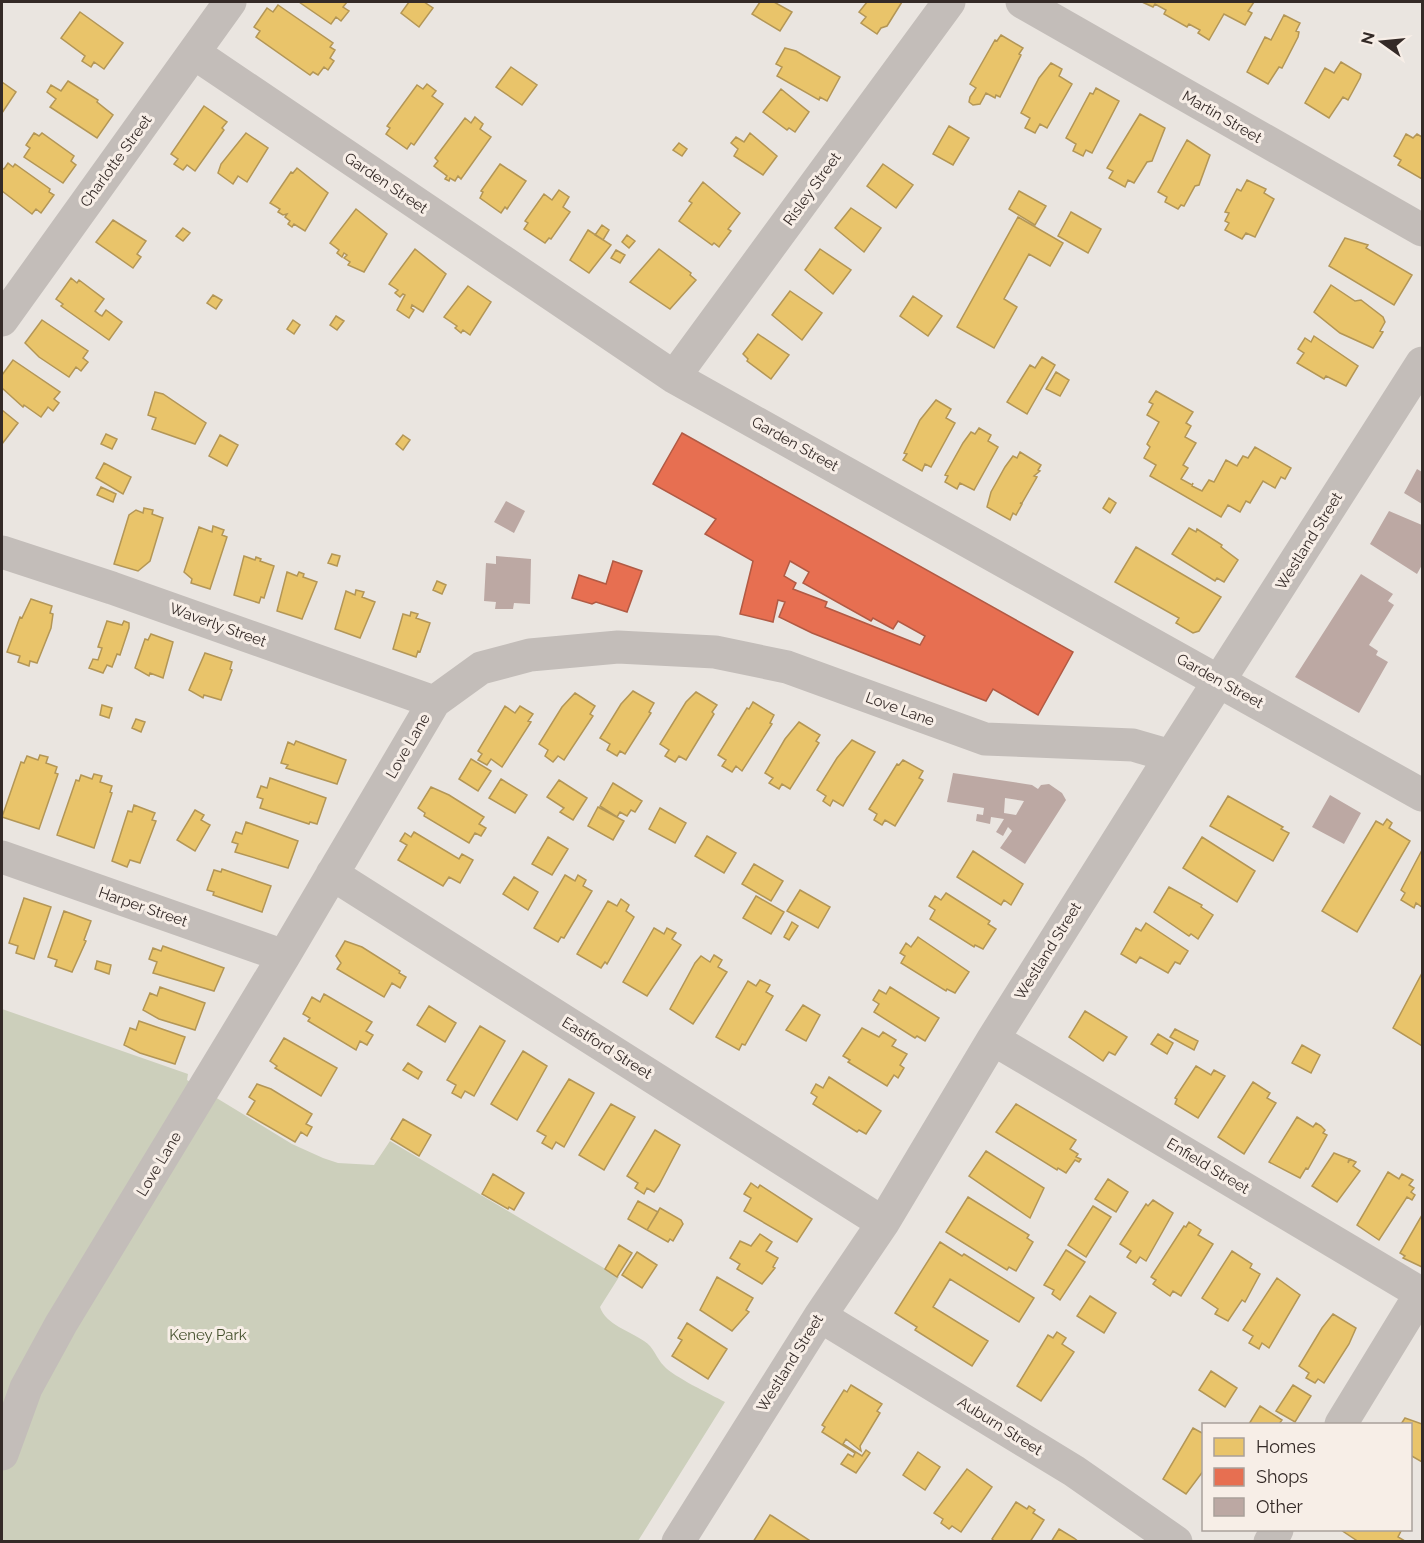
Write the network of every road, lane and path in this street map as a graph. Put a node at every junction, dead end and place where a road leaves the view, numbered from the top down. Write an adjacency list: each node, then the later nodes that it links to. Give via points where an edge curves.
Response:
1 (230, 2): 4 (street, Charlotte Street)
2 (949, 2): 8 (street, Risley Street)
3 (1022, 2): 5 (street, Martin Street)
4 (194, 53): 6 (street, Charlotte Street); 8 (street, Garden Street)
5 (1422, 230)
6 (2, 320)
7 (1422, 363): 10 (street, Westland Street)
8 (675, 377): 10 (street, Garden Street)
9 (2, 552): 11 (street, Waverly Street)
10 (1220, 681): 12 (street, Westland Street); 13 (street, Garden Street)
11 (434, 702): 12 (street, Love Lane, via 480,669 530,655 618,647 715,652 787,667 985,740 1133,745); 15 (street, Love Lane)
12 (1171, 756): 17 (street, Westland Street)
13 (1422, 795)
14 (2, 857): 16 (street, Harper Street)
15 (332, 874): 16 (street, Love Lane); 18 (street, Eastford Street)
16 (284, 956): 22 (street, Love Lane, via 61,1324 26,1388)
17 (993, 1039): 18 (street, Westland Street); 19 (street, Enfield Street)
18 (883, 1223): 20 (street, Westland Street)
19 (1422, 1293): 21 (street)
20 (820, 1316): 23 (street, Westland Street); 24 (street, Auburn Street, via 1074,1471)
21 (1342, 1423)
22 (2, 1454)
23 (678, 1542)
24 (1176, 1542)

